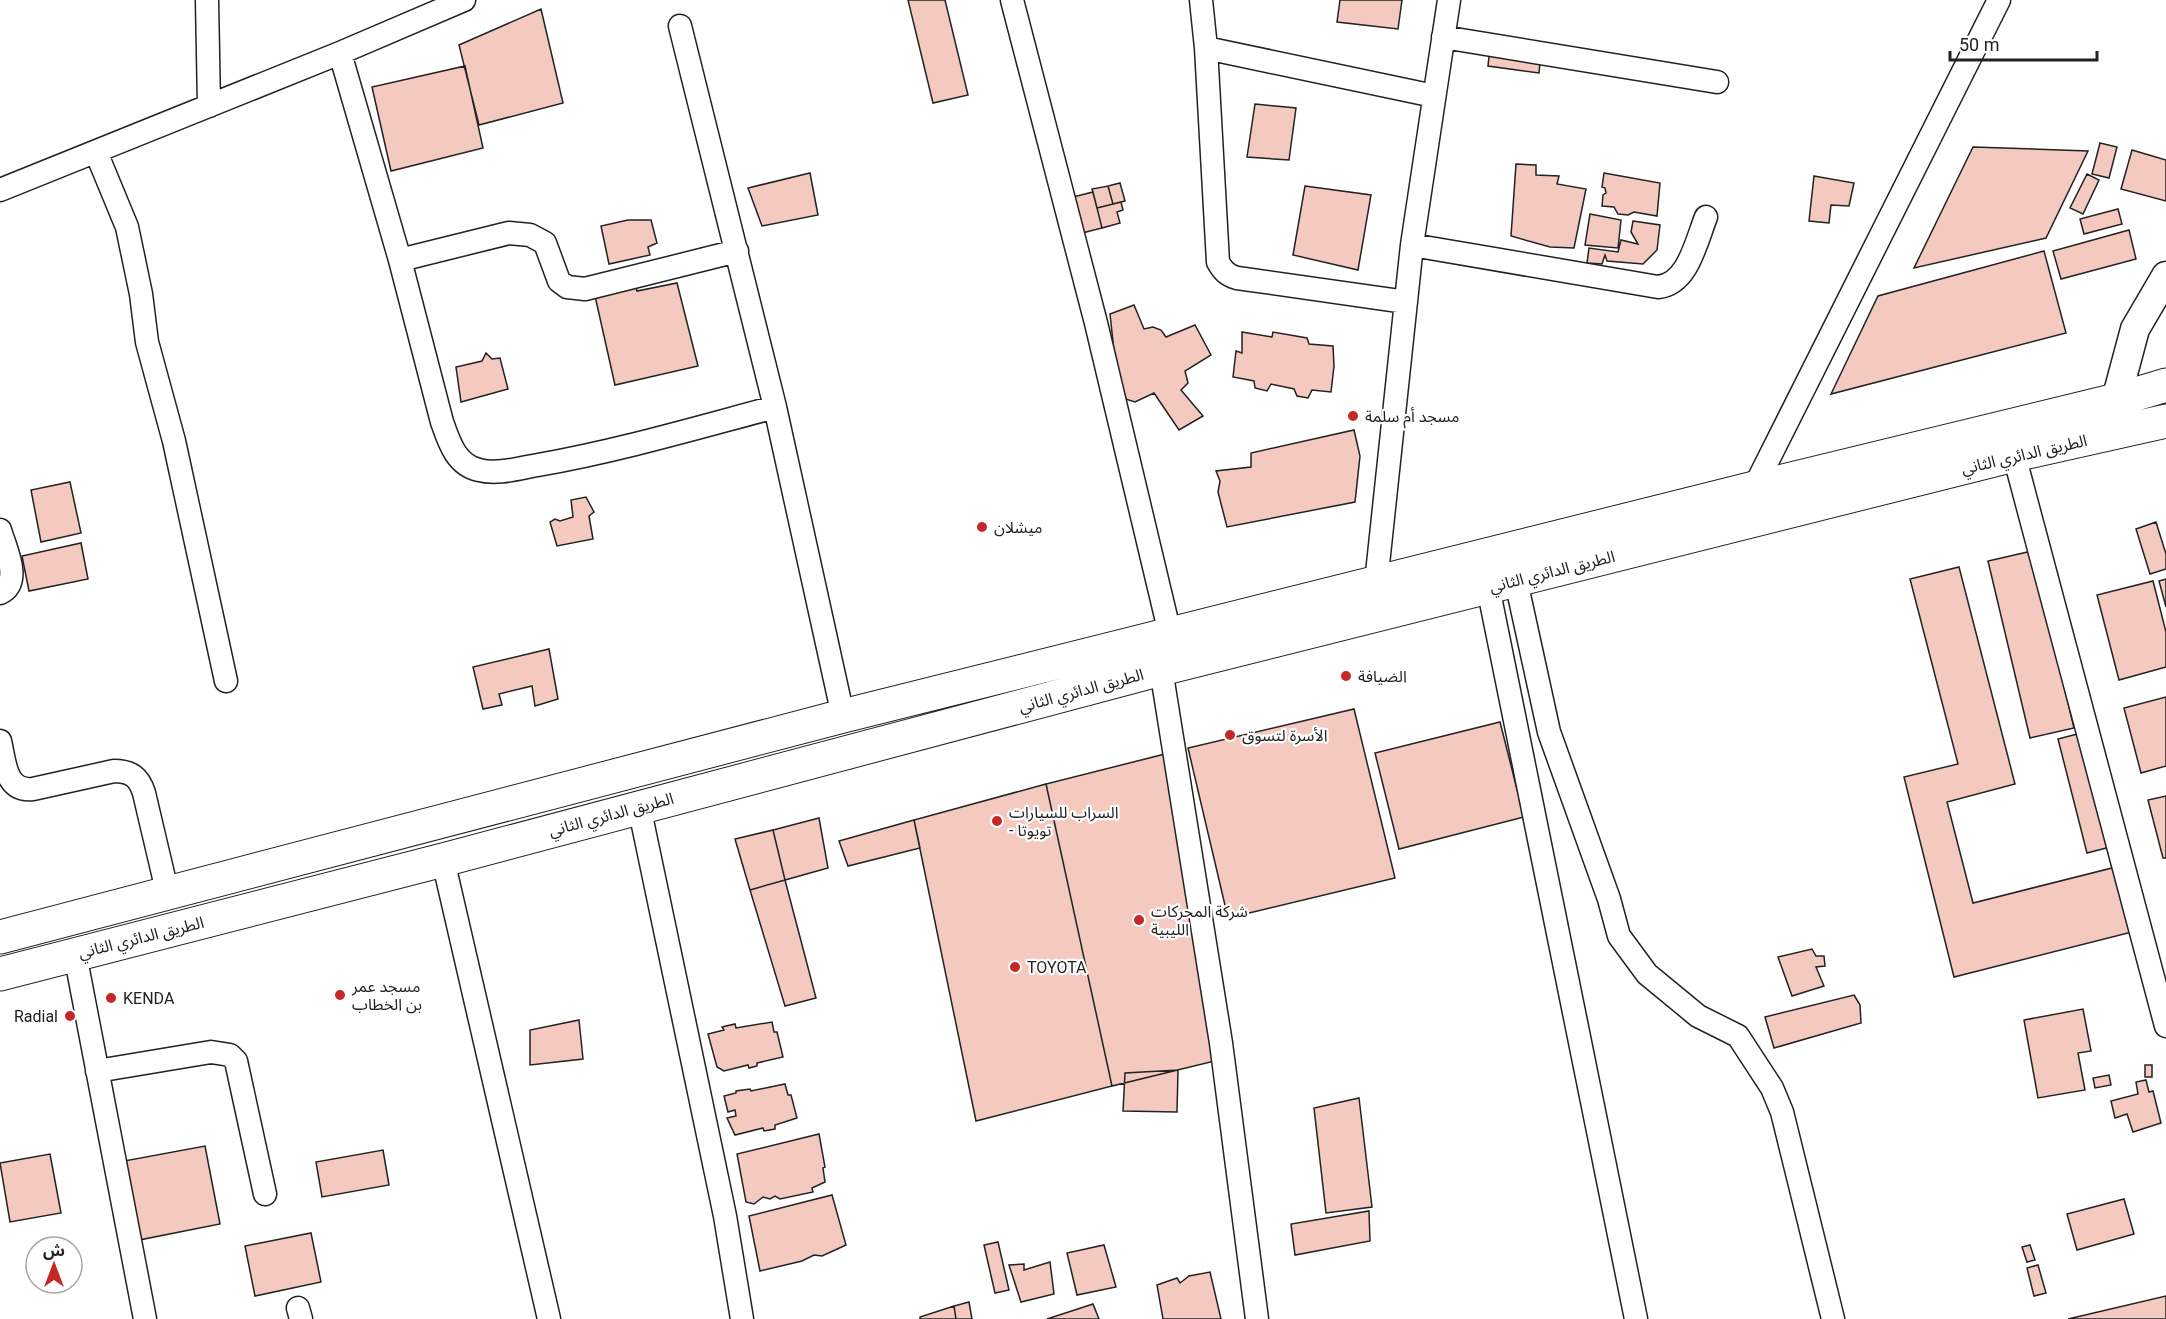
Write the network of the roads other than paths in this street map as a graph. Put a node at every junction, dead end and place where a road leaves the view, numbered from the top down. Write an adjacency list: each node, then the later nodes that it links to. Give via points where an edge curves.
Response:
1 (207, 0): 14 (street)
2 (464, 0): 7 (street)
3 (1012, 0): 33 (street, via 1096,323)
4 (1201, 0): 10 (street)
5 (1449, 0): 9 (street)
6 (1999, 0): 28 (street)
7 (441, 5): 11 (street)
8 (680, 26): 19 (street)
9 (1443, 37): 12 (street); 13 (street)
10 (1206, 48): 13 (street); 22 (street, via 1218,262 1222,270 1237,278)
11 (340, 53): 14 (street); 20 (street)
12 (1717, 82)
13 (1434, 96): 18 (street)
14 (209, 106): 15 (street)
15 (96, 152): 16 (street); 35 (street, via 127,227 147,342 174,441)
16 (0, 190)
17 (1706, 217): 18 (street, via 1683,272 1669,286)
18 (1412, 245): 22 (street)
19 (737, 251): 20 (street, via 585,289 567,288 559,281 546,243 530,235 508,233); 25 (street)
20 (400, 260): 25 (street, via 450,443 456,456 480,471 629,447)
21 (2166, 276): 24 (main road, via 2135,329)
22 (1406, 302): 30 (street)
23 (2166, 385): 24 (highway, الطريق الدائري الثاني)
24 (2116, 400): 28 (highway, الطريق الدائري الثاني)
25 (775, 407): 36 (street)
26 (2166, 421): 27 (highway, الطريق الدائري الثاني)
27 (2014, 455): 31 (highway, الطريق الدائري الثاني); 44 (street)
28 (1754, 488): 30 (highway, الطريق الدائري الثاني)
29 (0, 530): 32 (street, via 12,576 8,589)
30 (1376, 582): 33 (highway, الطريق الدائري الثاني)
31 (1502, 584): 34 (highway, الطريق الدائري الثاني); 51 (street); 52 (street, via 1619,936 1647,974 1698,1016 1738,1036 1772,1088 1782,1112)
32 (0, 593)
33 (1170, 634): 36 (highway, الطريق الدائري الثاني)
34 (1161, 669): 38 (highway, الطريق الدائري الثاني); 50 (street, via 1221,1043)
35 (226, 681)
36 (843, 716): 40 (highway, الطريق الدائري الثاني)
37 (0, 741): 40 (street, via 9,776 21,789 114,771 138,778)
38 (639, 806): 39 (highway, الطريق الدائري الثاني); 49 (street, via 725,1216)
39 (443, 860): 42 (highway, الطريق الدائري الثاني); 48 (street)
40 (168, 894): 41 (highway, الطريق الدائري الثاني)
41 (0, 937)
42 (75, 954): 43 (highway, الطريق الدائري الثاني); 45 (street)
43 (0, 974)
44 (2166, 1026)
45 (98, 1071): 46 (street, via 211,1052 230,1055 236,1061); 47 (street)
46 (265, 1194)
47 (145, 1319)
48 (549, 1319)
49 (742, 1319)
50 (1257, 1319)
51 (1636, 1319)
52 (1833, 1319)

